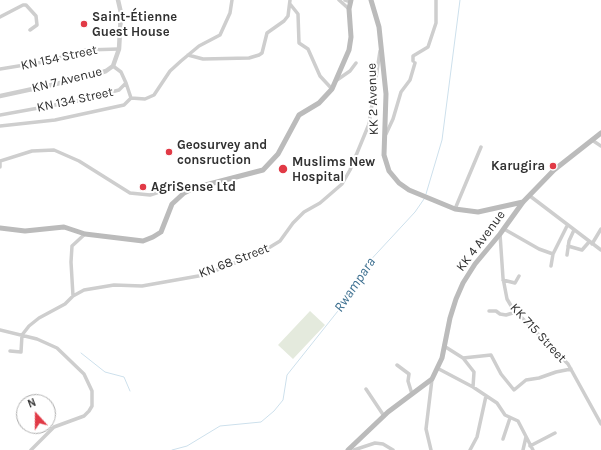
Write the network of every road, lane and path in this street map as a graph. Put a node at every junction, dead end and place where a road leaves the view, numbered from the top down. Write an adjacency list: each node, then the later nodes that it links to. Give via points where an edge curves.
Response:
1 (118, 0): 12 (street, KN 7 Avenue, via 121,13)
2 (232, 0): 13 (street, via 230,13 220,35 205,42)
3 (338, 0): 8 (street)
4 (371, 0): 11 (main road, KK 2 Avenue)
5 (436, 0): 25 (street, via 436,23 428,46 413,56 410,80 401,92)
6 (349, 1): 8 (main road)
7 (290, 2): 13 (street, via 288,16 267,33 262,53 259,55 249,58 203,59); 19 (street, via 298,14 299,42 308,49 320,76)
8 (349, 9): 17 (main road, via 349,50)
9 (0, 17): 10 (street, via 24,5 35,13 37,25)
10 (30, 30)
11 (381, 42): 25 (main road, KK 2 Avenue, via 386,94); 49 (street, KN 68 Street, via 369,124 350,170 342,184 320,203 304,212 280,241 262,252 204,275 142,286 101,286)
12 (119, 49): 15 (street, KN 7 Avenue); 16 (street, KN 154 Street, via 90,50 49,61)
13 (188, 56): 21 (street, via 170,71 154,95 145,99)
14 (356, 63): 17 (street)
15 (113, 66): 18 (street, KN 134 Street, via 121,72); 20 (street, KN 7 Avenue, via 101,74 88,78)
16 (0, 69)
17 (337, 80): 19 (main road)
18 (126, 83): 21 (street); 22 (street, KN 134 Street, via 120,90 105,95)
19 (332, 89): 31 (main road, via 319,103 299,115 278,154 263,170)
20 (0, 96)
21 (131, 98): 23 (street, via 124,105 55,120)
22 (0, 114)
23 (0, 126)
24 (601, 133): 26 (main road, KK 4 Avenue)
25 (386, 134): 34 (main road, KK 2 Avenue, via 384,155 389,171 399,183 412,192)
26 (592, 140): 27 (street); 32 (main road, KK 4 Avenue, via 562,162)
27 (601, 146)
28 (481, 147): 34 (street)
29 (0, 161): 30 (street); 31 (street, via 32,151 54,150 79,161 130,193 150,195 178,186)
30 (0, 167)
31 (194, 188): 40 (main road, via 175,200 161,232 153,237 143,241)
32 (530, 196): 33 (main road, KK 4 Avenue); 35 (street)
33 (523, 202): 34 (main road, KK 2 Avenue, via 478,212); 39 (main road, KK 4 Avenue)
34 (455, 209)
35 (567, 226): 38 (street); 44 (street)
36 (0, 228): 40 (main road, via 25,232 60,227)
37 (601, 229): 41 (street)
38 (574, 230): 41 (street); 42 (street)
39 (502, 231): 44 (street); 48 (street, KK 715 Street); 54 (main road, KK 4 Avenue, via 463,283 450,318)
40 (84, 234): 49 (street, via 75,242 70,253)
41 (590, 243): 42 (street, via 582,250); 43 (street)
42 (568, 246): 45 (street)
43 (601, 250)
44 (553, 254): 46 (street)
45 (567, 255)
46 (552, 266)
47 (519, 276): 48 (street, via 515,283)
48 (503, 280): 51 (street, KK 715 Street, via 507,299)
49 (73, 296): 53 (street, KN 68 Street, via 65,304 34,322)
50 (489, 311): 51 (street, via 506,315)
51 (516, 312): 59 (street, KK 715 Street)
52 (0, 330): 53 (street)
53 (22, 335): 55 (street, via 22,351); 72 (street, via 46,342 63,353 87,378 93,395 92,406 84,416 54,427)
54 (444, 346): 56 (street); 58 (main road, KK 4 Avenue)
55 (10, 351)
56 (463, 358): 59 (street, via 491,355 501,374 516,391 526,380); 61 (street, via 474,372)
57 (397, 365): 63 (street, via 409,374 408,381)
58 (437, 368): 60 (main road, KK 4 Avenue); 61 (street)
59 (571, 369): 67 (street, KK 715 Street)
60 (432, 379): 63 (main road, KK 4 Avenue); 76 (street, via 426,429)
61 (473, 387): 64 (street)
62 (366, 389): 65 (street)
63 (412, 394): 65 (main road, KK 4 Avenue)
64 (486, 396): 66 (street, via 497,403); 77 (street, via 477,437)
65 (384, 416): 73 (main road, KK 4 Avenue)
66 (510, 418): 69 (street, via 521,424); 70 (street)
67 (601, 424)
68 (555, 433): 71 (street)
69 (526, 437): 71 (street); 78 (street)
70 (503, 439)
71 (530, 446): 79 (street)
72 (31, 450)
73 (348, 450)
74 (354, 450): 75 (street, via 375,443 383,444)
75 (392, 450)
76 (431, 450)
77 (470, 450)
78 (523, 450)
79 (533, 450)

